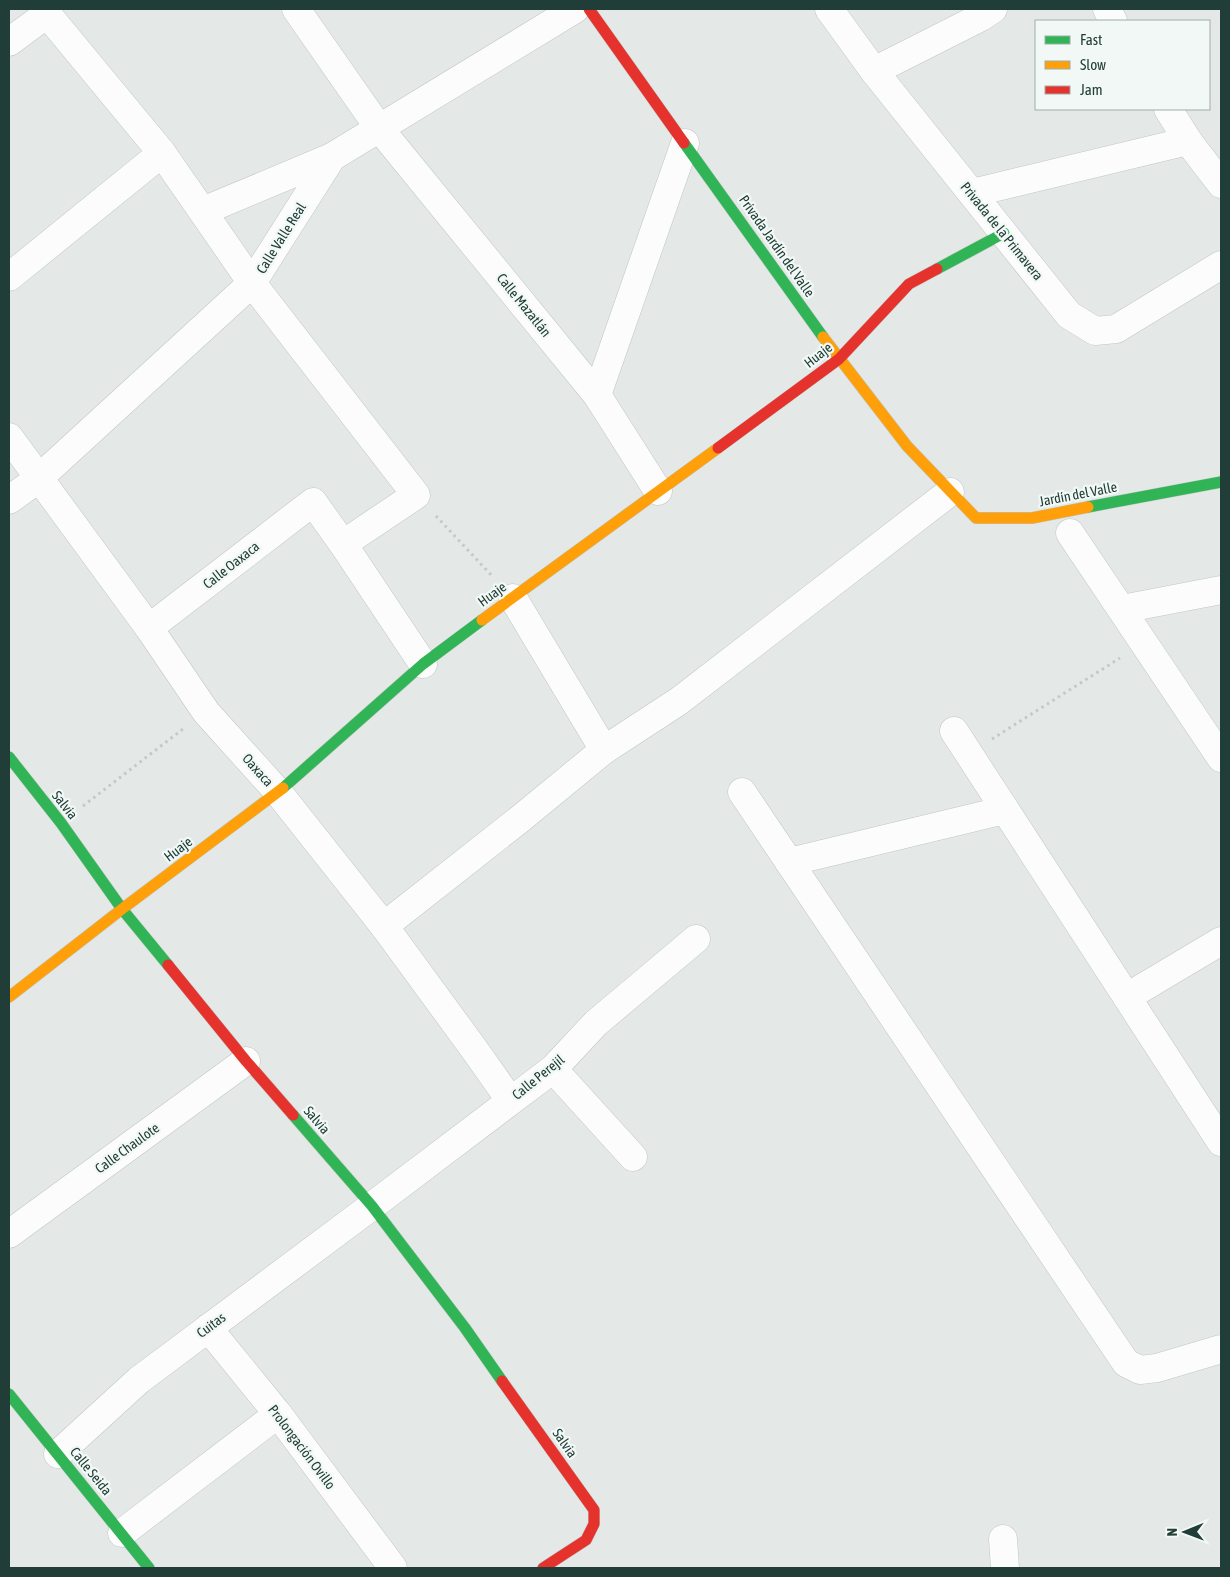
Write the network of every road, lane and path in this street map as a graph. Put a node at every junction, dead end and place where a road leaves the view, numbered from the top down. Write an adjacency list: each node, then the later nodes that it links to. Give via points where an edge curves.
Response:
1 (296, 9): 12 (street, Calle Mazatlán)
2 (575, 9): 12 (street, Calle Valle Real)
3 (589, 9): 14 (street, Privada Jardín del Valle)
4 (829, 9): 10 (street, Privada de la Primavera)
5 (993, 9): 10 (street)
6 (1107, 9): 8 (street)
7 (45, 12): 9 (street); 15 (street)
8 (1113, 20)
9 (9, 42)
10 (874, 72): 18 (street, Privada de la Primavera)
11 (1169, 110): 13 (street)
12 (379, 128): 16 (street, Calle Valle Real); 25 (street, Calle Mazatlán)
13 (1188, 141): 17 (street); 18 (street)
14 (685, 143): 24 (street, Privada Jardín del Valle); 25 (street)
15 (162, 153): 19 (street); 22 (street)
16 (332, 157): 19 (street); 23 (street, Calle Valle Real)
17 (1221, 184)
18 (972, 193): 20 (street, Privada de la Primavera)
19 (203, 212): 23 (street)
20 (1004, 233): 21 (street, Privada de la Primavera, via 1069,315 1095,331 1116,329); 24 (street, Huaje, via 909,284)
21 (1221, 265)
22 (9, 277)
23 (252, 283): 27 (street, Calle Valle Real); 31 (street)
24 (839, 359): 29 (street, Huaje); 30 (street, Privada Jardín del Valle, via 907,446)
25 (597, 395): 29 (street, Calle Mazatlán)
26 (9, 438): 27 (street, Oaxaca)
27 (38, 479): 32 (street, Calle Valle Real); 38 (street, Oaxaca)
28 (1221, 482): 30 (street, Jardín del Valle, via 1032,518 976,518)
29 (658, 491): 36 (street, Huaje)
30 (950, 492): 43 (street, via 679,701)
31 (416, 494): 34 (street); 36 (path)
32 (9, 500)
33 (1070, 533): 37 (street)
34 (343, 544): 38 (street, Calle Oaxaca, via 313,502); 40 (street)
35 (1221, 590): 37 (street)
36 (512, 598): 40 (street, Huaje); 43 (street)
37 (1122, 609): 39 (street)
38 (149, 628): 41 (street, Oaxaca)
39 (1144, 643): 44 (path); 46 (street)
40 (423, 664): 47 (street, Huaje)
41 (206, 712): 47 (street, Oaxaca); 50 (path)
42 (954, 731): 44 (street)
43 (604, 750): 53 (street)
44 (969, 754): 49 (street)
45 (9, 757): 50 (street, Salvia)
46 (1221, 758)
47 (278, 792): 52 (street, Huaje); 53 (street, Oaxaca)
48 (742, 792): 51 (street)
49 (1005, 810): 51 (street); 56 (street)
50 (61, 823): 52 (street, Salvia)
51 (789, 862): 66 (street, via 1126,1363 1140,1370 1157,1368)
52 (122, 909): 57 (street, Huaje); 58 (street, Salvia)
53 (384, 926): 60 (street, Oaxaca)
54 (696, 939): 59 (street, Calle Perejil, via 596,1023)
55 (1221, 941): 56 (street)
56 (1127, 997): 61 (street)
57 (9, 998)
58 (246, 1061): 63 (street, Salvia); 64 (street, Calle Chaulote)
59 (553, 1068): 60 (street, Calle Perejil); 62 (street)
60 (510, 1100): 63 (street, Calle Perejil)
61 (1221, 1142)
62 (633, 1157)
63 (372, 1206): 65 (street, Cuitas); 74 (street, Salvia, via 465,1328 594,1510 594,1524 586,1540)
64 (9, 1234)
65 (208, 1328): 68 (street, Prolongación Ovillo); 69 (street, Cuitas, via 138,1380)
66 (1221, 1349)
67 (9, 1394): 69 (street, Calle Seida)
68 (278, 1414): 70 (street); 73 (street, Prolongación Ovillo)
69 (58, 1454): 70 (street, Calle Seida)
70 (122, 1533): 72 (street, Calle Seida)
71 (1003, 1539): 75 (street)
72 (149, 1568)
73 (393, 1568)
74 (542, 1568)
75 (1005, 1568)

